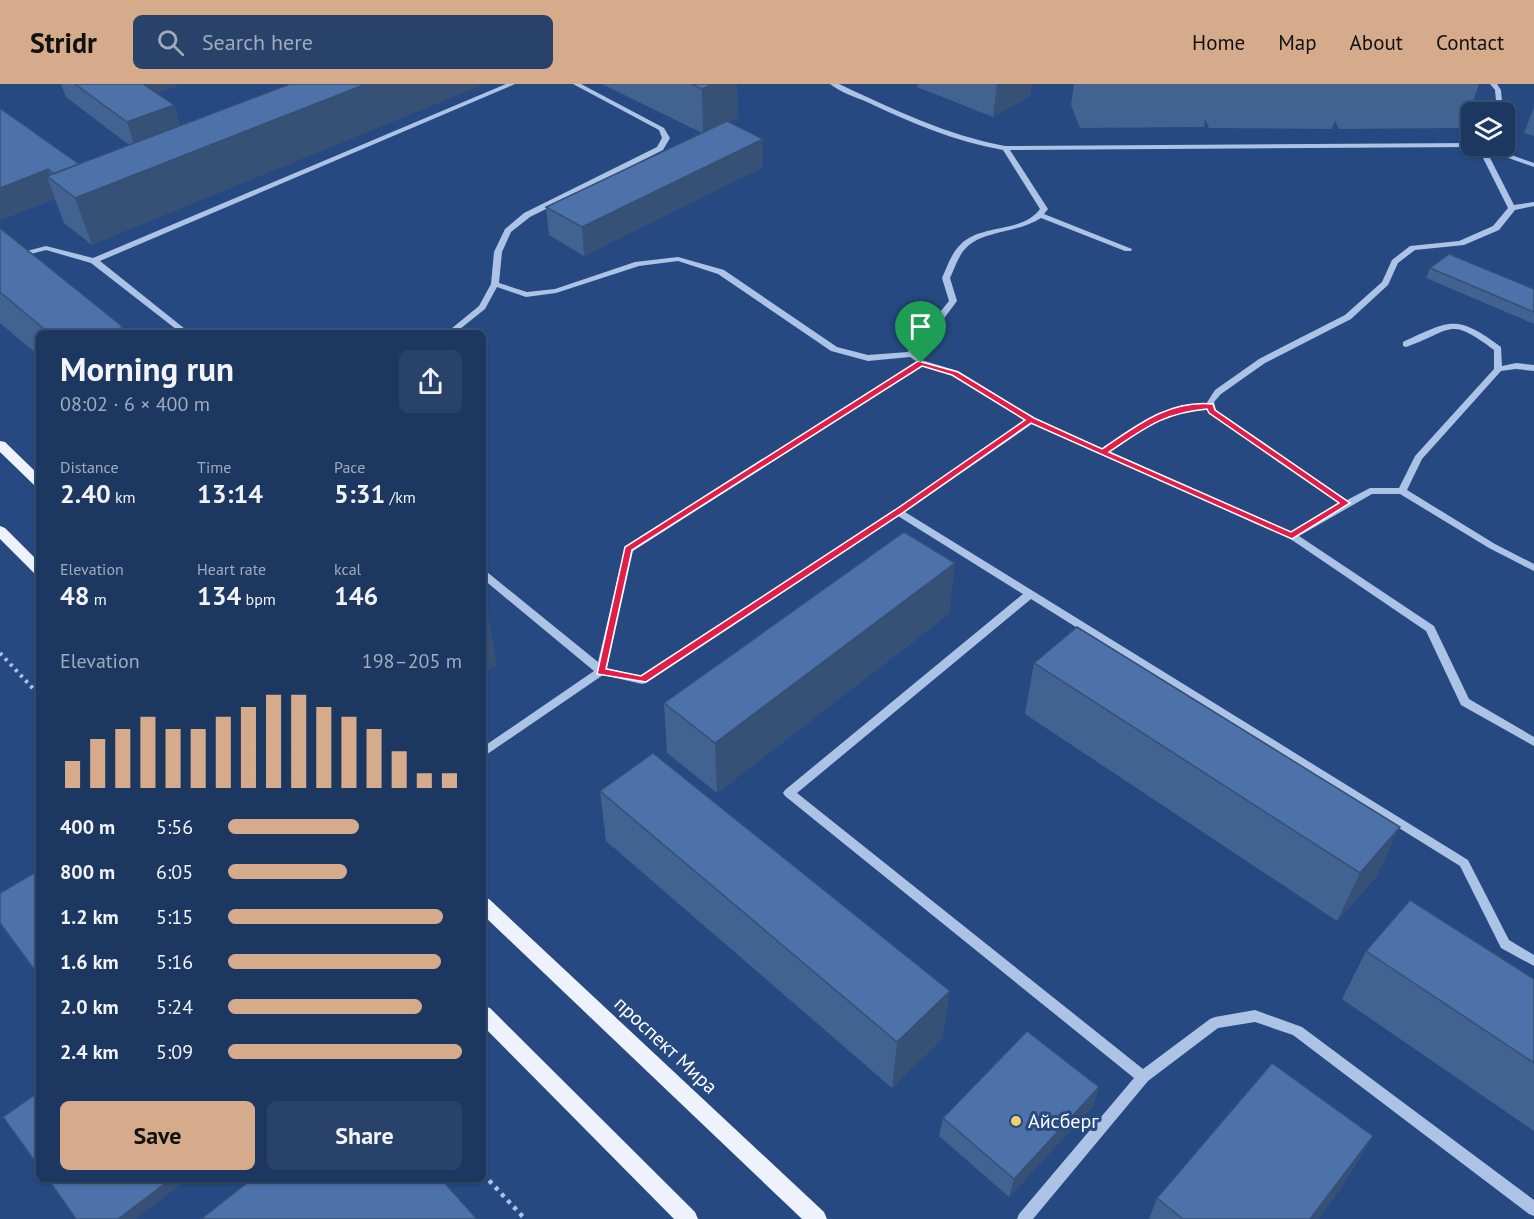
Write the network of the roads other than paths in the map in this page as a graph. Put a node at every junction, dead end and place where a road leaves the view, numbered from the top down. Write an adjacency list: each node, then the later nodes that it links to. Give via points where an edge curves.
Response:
1 (512, 84): 16 (lane)
2 (576, 84): 17 (lane, via 662,129 666,138 660,148 527,215 508,231 498,252)
3 (833, 84): 7 (lane, via 950,137)
4 (1493, 84): 5 (lane)
5 (1499, 102)
6 (1461, 146): 7 (lane)
7 (1005, 148): 13 (lane, via 1044,209)
8 (1486, 156): 12 (lane)
9 (1509, 156): 10 (lane)
10 (1534, 165)
11 (1534, 204): 12 (lane)
12 (1512, 208): 25 (lane, via 1496,228 1461,243 1413,248 1395,262 1385,283 1348,317 1262,361 1218,392)
13 (1041, 215): 14 (lane); 21 (lane, via 1024,225 982,235 959,250 946,278 953,301 913,342)
14 (1128, 249)
15 (0, 260): 16 (lane, via 46,248)
16 (94, 261): 18 (lane)
17 (495, 284): 19 (lane, via 482,307); 21 (lane, via 526,295 556,291 638,264 678,259 721,272 834,349 868,358)
18 (182, 330)
19 (454, 330)
20 (1406, 344): 24 (lane, via 1449,324 1471,328 1498,349)
21 (912, 354): 22 (lane)
22 (921, 363): 26 (lane, via 955,373); 39 (lane, via 628,549)
23 (1534, 368): 24 (lane)
24 (1498, 369): 30 (lane, via 1418,458)
25 (1210, 406): 28 (lane, via 1178,409 1150,421); 31 (lane)
26 (1031, 420): 28 (lane); 32 (lane)
27 (0, 445): 29 (main road)
28 (1103, 452): 34 (lane)
29 (36, 479)
30 (1402, 491): 31 (lane, via 1370,491); 36 (lane)
31 (1346, 503): 34 (lane)
32 (898, 512): 38 (lane); 39 (lane, via 642,680)
33 (0, 531): 35 (main road)
34 (1292, 536): 40 (lane, via 1431,629 1465,702)
35 (36, 567)
36 (1534, 568)
37 (486, 576): 39 (lane)
38 (1030, 594): 43 (lane, via 1464,863 1505,944); 45 (lane, via 789,793)
39 (601, 671): 41 (lane)
40 (1534, 742)
41 (486, 751)
42 (486, 907): 48 (main road, проспект Мира)
43 (1534, 961)
44 (486, 1017): 47 (main road)
45 (1143, 1077): 46 (lane, via 1215,1023 1255,1016 1297,1031); 49 (lane)
46 (1534, 1209)
47 (688, 1219)
48 (817, 1219)
49 (1024, 1219)

